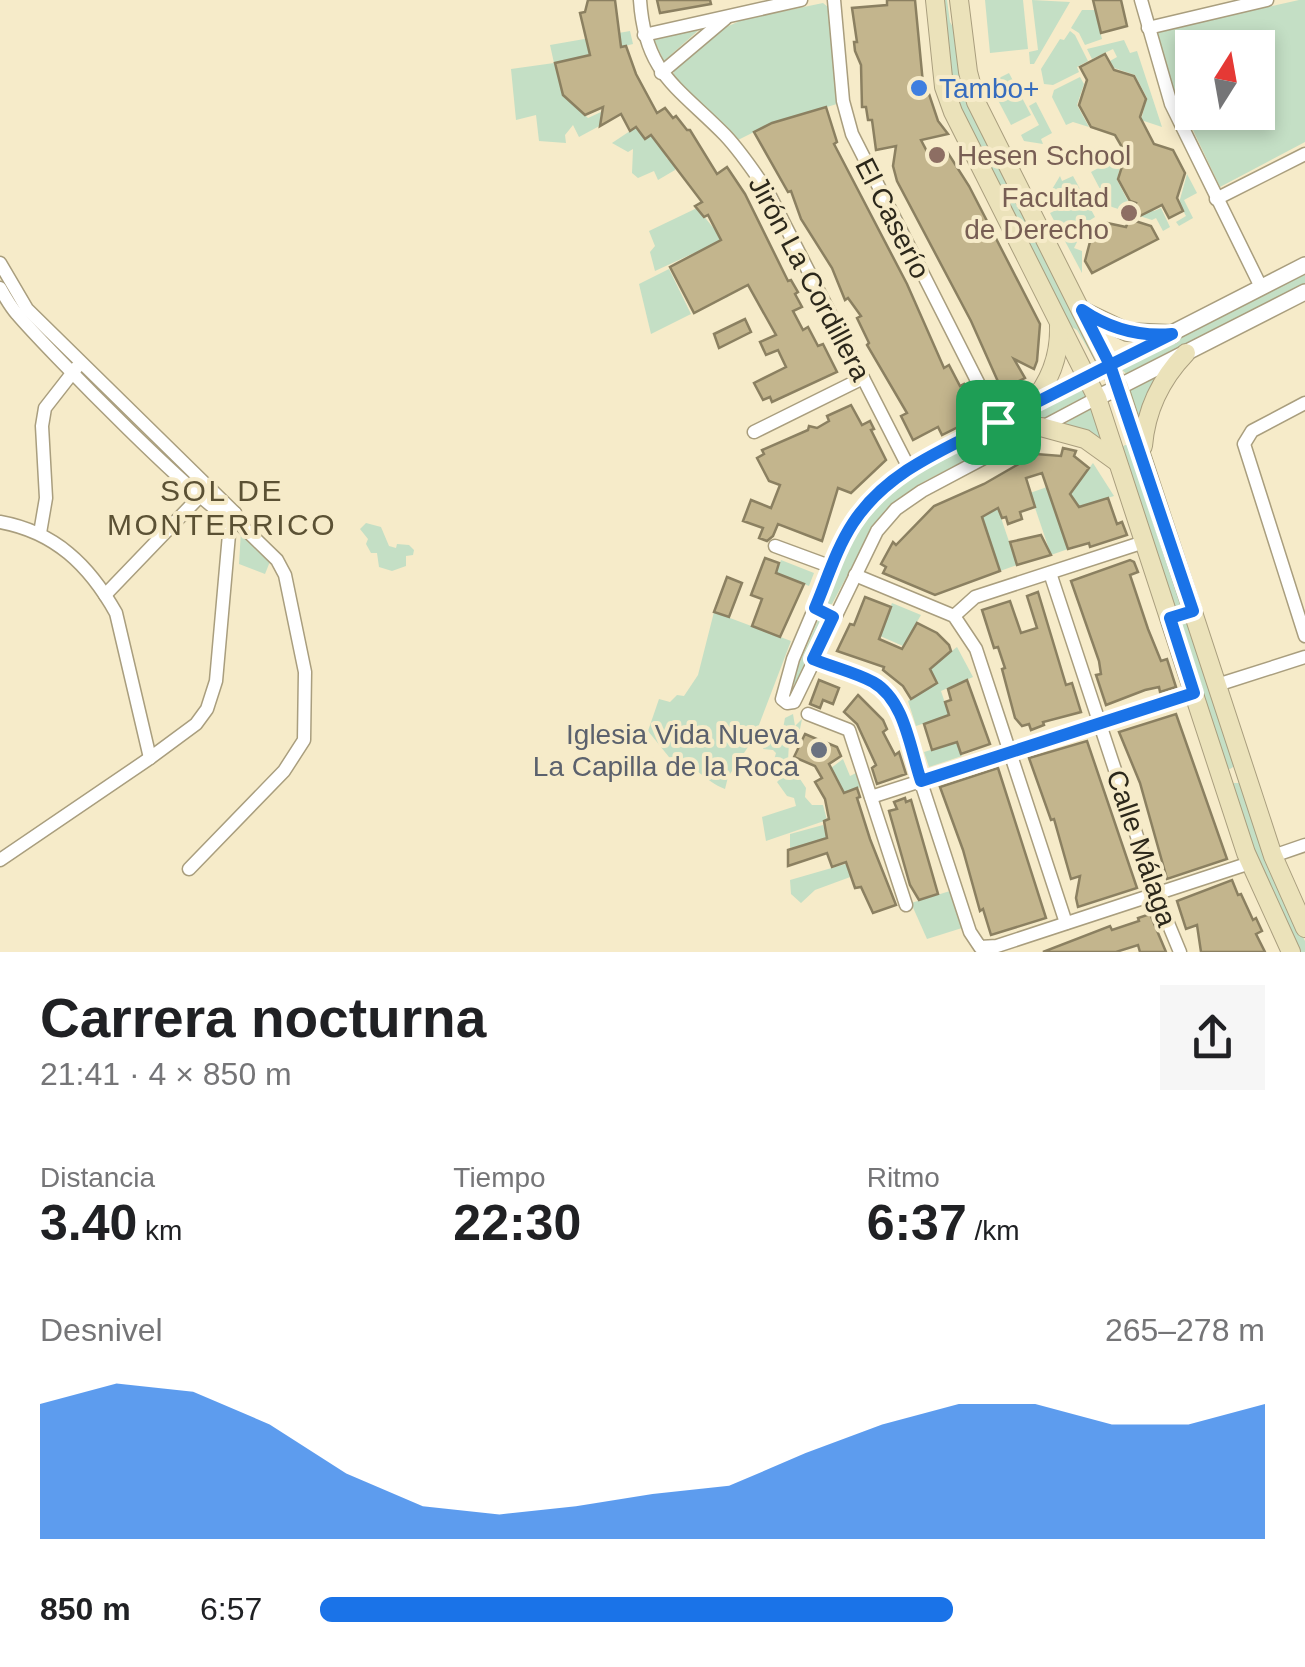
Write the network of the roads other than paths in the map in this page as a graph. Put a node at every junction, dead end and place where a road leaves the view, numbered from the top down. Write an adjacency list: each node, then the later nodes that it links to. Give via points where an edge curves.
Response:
1 (640, 0): 10 (street, Jirón La Cordillera)
2 (801, 0): 8 (street)
3 (834, 0): 31 (street, El Caserío, via 852,134)
4 (935, 0): 20 (main road, via 944,88 953,112)
5 (959, 0): 19 (main road, via 976,102)
6 (1140, 0): 9 (street)
7 (1267, 0): 9 (street)
8 (731, 15): 10 (street); 11 (street)
9 (1148, 28): 13 (street, via 1164,86)
10 (644, 35): 11 (street, Jirón La Cordillera)
11 (662, 73): 26 (street, Jirón La Cordillera, via 746,158)
12 (1305, 154): 13 (street)
13 (1216, 199): 17 (street)
14 (0, 263): 16 (street)
15 (1305, 265): 17 (street)
16 (3, 283): 24 (street, via 17,314)
17 (1261, 287): 21 (street)
18 (1305, 292): 22 (street)
19 (1082, 310): 21 (main road, via 1127,332); 23 (main road)
20 (1059, 320): 25 (main road); 30 (main road, via 1056,360)
21 (1172, 334): 23 (street)
22 (1186, 353): 27 (street); 36 (main road, via 1154,398)
23 (1110, 365): 25 (street); 27 (main road)
24 (76, 369): 39 (street); 42 (street, via 45,408)
25 (1088, 376): 28 (main road); 30 (street)
26 (863, 378): 33 (street); 38 (street, Jirón La Cordillera)
27 (1119, 387): 28 (street); 34 (main road)
28 (1097, 398): 32 (street); 35 (main road)
29 (1305, 403): 54 (street, via 1252,431 1244,444)
30 (1030, 405): 31 (street)
31 (998, 422): 38 (street)
32 (1042, 427): 37 (main road, via 1085,439); 47 (street, via 896,508)
33 (754, 432)
34 (1136, 435): 35 (main road); 36 (main road)
35 (1112, 443): 37 (main road)
36 (1143, 456): 50 (main road)
37 (1119, 464): 43 (main road)
38 (909, 468): 45 (street, via 874,496)
39 (204, 492): 40 (street); 48 (street)
40 (236, 520): 62 (street, via 213,696 196,724); 71 (street, via 285,576 305,672 304,740 284,771)
41 (0, 522): 42 (street)
42 (40, 532): 48 (street, via 82,564)
43 (1144, 542): 46 (street); 53 (main road)
44 (775, 546): 45 (street)
45 (832, 567): 49 (street)
46 (1050, 572): 51 (street, via 974,597); 60 (street, Calle Málaga)
47 (854, 574): 51 (street); 52 (street)
48 (106, 595): 62 (street)
49 (815, 608): 52 (street); 56 (street, via 782,692 786,703 798,696)
50 (1193, 611): 53 (main road); 57 (main road)
51 (954, 616): 61 (street, via 976,650)
52 (833, 617): 56 (street)
53 (1170, 618): 58 (main road)
54 (1305, 636)
55 (1305, 656): 57 (street)
56 (813, 659): 65 (street, via 887,694)
57 (1217, 685): 63 (main road)
58 (1194, 693): 60 (street); 64 (main road)
59 (808, 714): 66 (street, via 849,730)
60 (1100, 723): 61 (street); 72 (street, Calle Málaga)
61 (1010, 752): 65 (street); 74 (street)
62 (150, 758): 69 (street)
63 (1245, 772): 64 (main road); 68 (main road)
64 (1222, 779): 70 (main road)
65 (921, 781): 66 (street); 74 (street, via 980,947)
66 (872, 797): 73 (street)
67 (1305, 845): 68 (street)
68 (1273, 856): 75 (main road)
69 (0, 860)
70 (1250, 863): 72 (street); 77 (main road)
71 (189, 869)
72 (1156, 894): 74 (street); 76 (street, Calle Málaga)
73 (906, 905)
74 (1066, 923)
75 (1305, 928)
76 (1180, 952)
77 (1291, 952)

